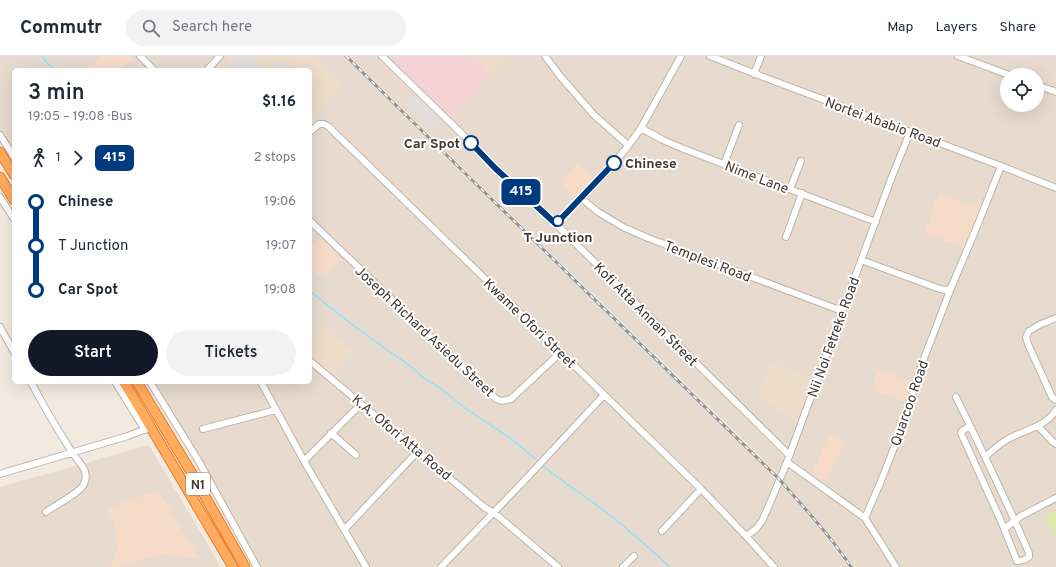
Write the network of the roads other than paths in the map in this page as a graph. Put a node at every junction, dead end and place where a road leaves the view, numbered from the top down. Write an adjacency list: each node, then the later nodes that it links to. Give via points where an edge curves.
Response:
1 (140, 56): 9 (street)
2 (220, 56): 10 (street)
3 (382, 56): 38 (street, Kofi Atta Annan Street, via 495,168)
4 (545, 56): 20 (street, via 594,115)
5 (681, 56): 16 (street)
6 (710, 56): 12 (street, Nortei Ababio Road)
7 (760, 56): 12 (street)
8 (958, 56): 11 (street)
9 (152, 68)
10 (209, 68)
11 (1000, 72)
12 (754, 74): 18 (street, Nortei Ababio Road)
13 (1044, 88): 14 (street)
14 (1056, 92)
15 (739, 125): 24 (street)
16 (641, 128): 20 (street); 24 (street, Nime Lane, via 672,144)
17 (312, 130): 46 (street, Kwame Ofori Street, via 319,124 329,127)
18 (910, 132): 25 (street, Nortei Ababio Road); 36 (street, Nii Noi Fetreke Road)
19 (0, 135): 22 (street)
20 (628, 145): 34 (street)
21 (0, 152): 26 (highway)
22 (12, 154)
23 (801, 161): 29 (street)
24 (724, 164): 29 (street, Nime Lane)
25 (1001, 166): 28 (street, Nortei Ababio Road); 41 (street, Quarcoo Road)
26 (12, 172)
27 (0, 177): 30 (highway)
28 (1056, 188)
29 (790, 189): 31 (street, Nime Lane)
30 (8, 191): 32 (street); 33 (highway)
31 (802, 193): 36 (street, Nime Lane); 39 (street)
32 (0, 196): 35 (street)
33 (12, 197)
34 (582, 198): 38 (street); 42 (street, Templesi Road, via 622,228)
35 (12, 216)
36 (876, 222): 40 (street, Nii Noi Fetreke Road)
37 (312, 223): 46 (street, Joseph Richard Asiedu Street, via 496,399 511,399)
38 (556, 224): 69 (street, Kofi Atta Annan Street)
39 (786, 237)
40 (861, 260): 41 (street, via 940,289); 42 (street, Nii Noi Fetreke Road)
41 (951, 288): 79 (street, Quarcoo Road, via 897,440)
42 (842, 312): 69 (street, Nii Noi Fetreke Road)
43 (1056, 318): 56 (street, via 1029,331 1026,337 1047,387)
44 (0, 327): 45 (street)
45 (12, 348)
46 (561, 352): 54 (street, Kwame Ofori Street)
47 (312, 363): 57 (street, K.A. Ofori Atta Road)
48 (31, 384): 67 (street)
49 (116, 384): 62 (street)
50 (125, 384): 62 (highway, N1)
51 (139, 384): 88 (highway, N1)
52 (151, 384): 89 (street, via 198,460)
53 (262, 384): 58 (street)
54 (604, 394): 74 (street, Kwame Ofori Street); 78 (street)
55 (956, 397): 60 (street)
56 (1056, 400)
57 (361, 404): 64 (street); 66 (street, K.A. Ofori Atta Road)
58 (276, 410): 63 (street); 71 (street)
59 (1056, 410): 61 (street, via 1052,417)
60 (970, 426): 70 (street); 81 (street, via 961,433)
61 (1038, 426): 65 (street); 70 (street, via 1008,439)
62 (148, 428): 67 (street); 76 (highway, N1)
63 (203, 428)
64 (331, 433): 68 (street); 71 (street)
65 (1056, 444)
66 (418, 451): 78 (street, K.A. Ofori Atta Road); 82 (street)
67 (72, 453): 73 (street); 77 (street, via 85,471 84,485)
68 (356, 455)
69 (789, 455): 72 (street, Nii Noi Fetreke Road)
70 (985, 457): 80 (street)
71 (304, 461): 82 (street)
72 (786, 462): 79 (street); 84 (street, Nii Noi Fetreke Road, via 762,521)
73 (0, 474)
74 (700, 489): 83 (street); 84 (street, Kwame Ofori Street)
75 (1056, 498): 80 (street)
76 (196, 503): 86 (highway, via 206,530); 87 (highway, N1)
77 (46, 512)
78 (494, 513): 91 (street); 92 (street, K.A. Ofori Atta Road)
79 (865, 518): 95 (street)
80 (1015, 520): 81 (street); 81 (street, via 1029,553 1027,559 1017,561)
81 (1004, 529)
82 (344, 530): 90 (street)
83 (662, 531)
84 (746, 536): 94 (street, Kwame Ofori Street)
85 (634, 556): 93 (street)
86 (227, 567)
87 (233, 567)
88 (246, 567)
89 (257, 567)
90 (366, 567)
91 (441, 567)
92 (558, 567)
93 (623, 567)
94 (774, 567)
95 (896, 567)

